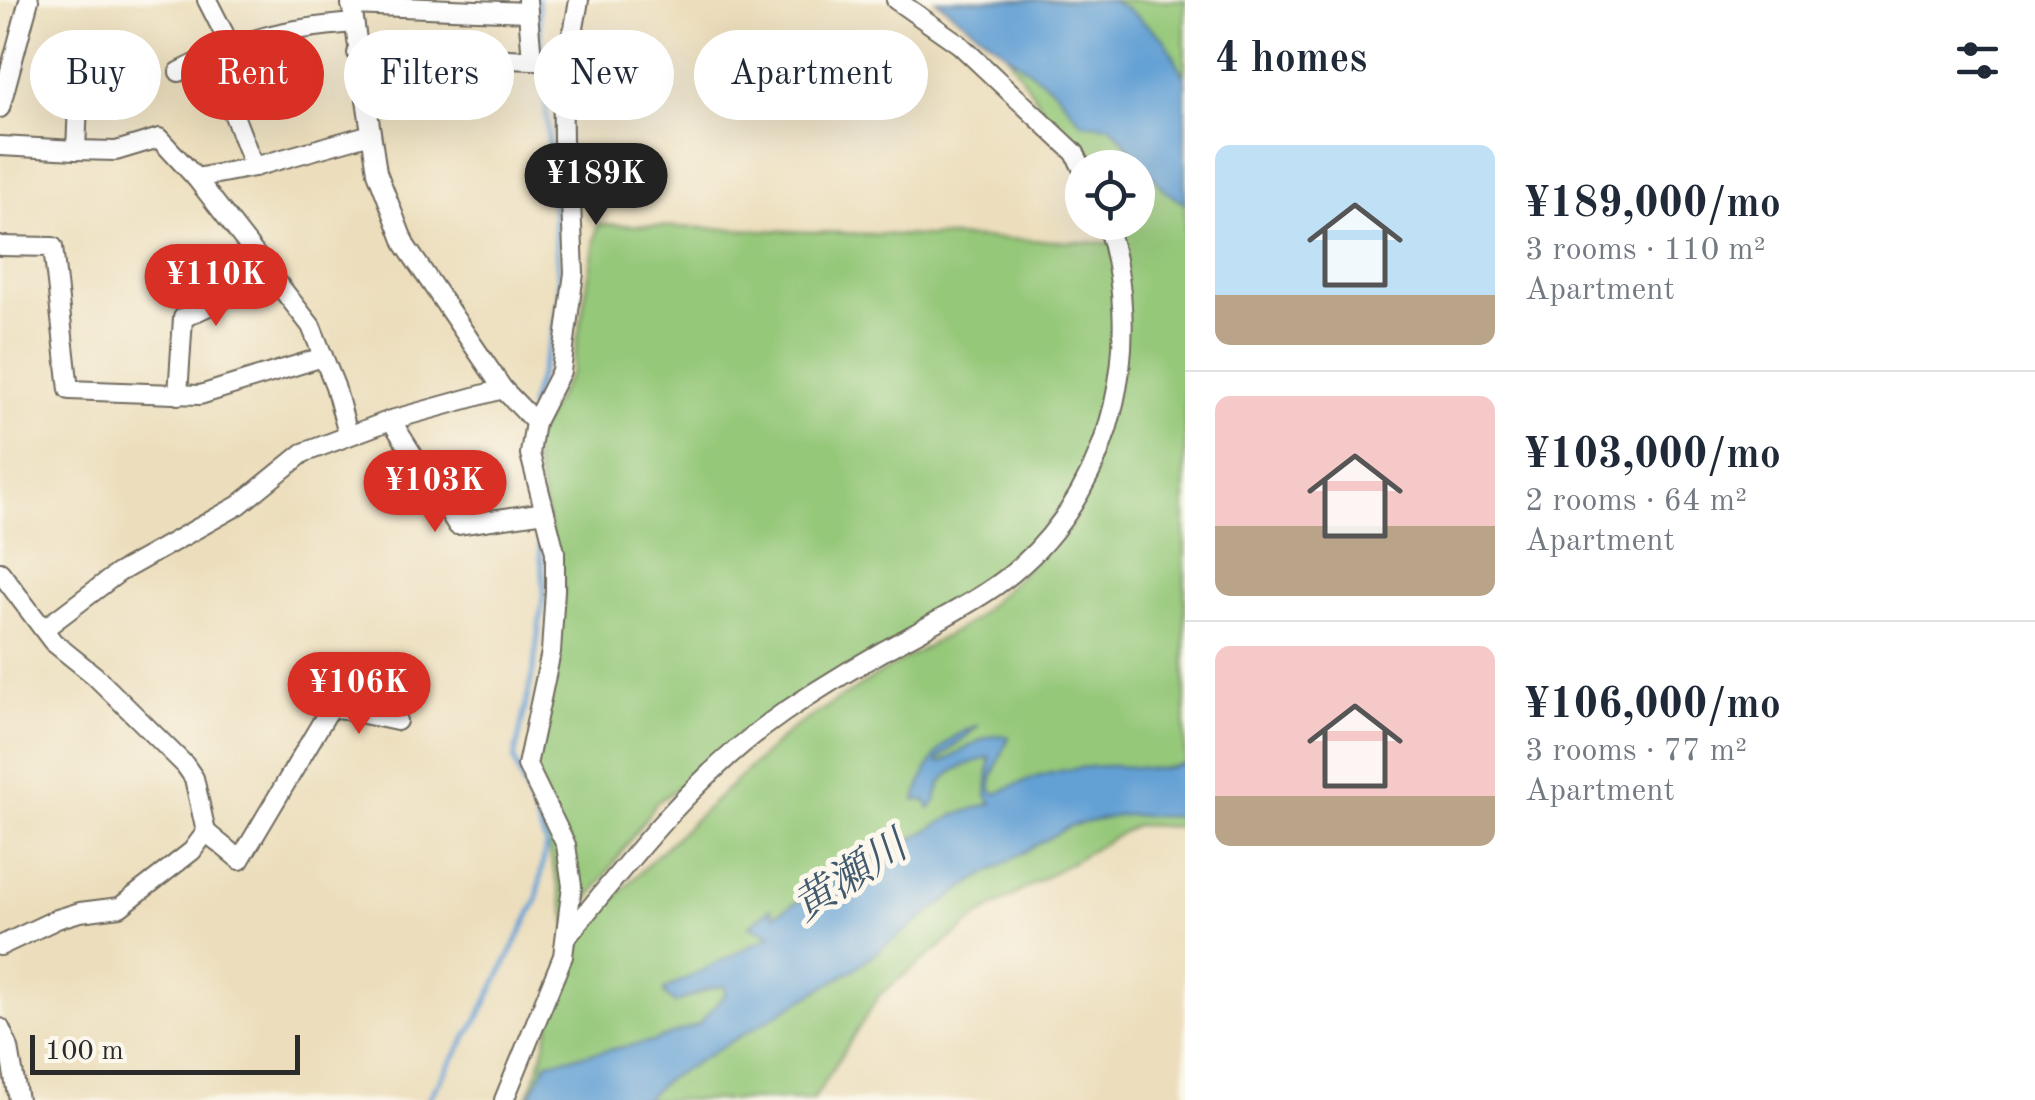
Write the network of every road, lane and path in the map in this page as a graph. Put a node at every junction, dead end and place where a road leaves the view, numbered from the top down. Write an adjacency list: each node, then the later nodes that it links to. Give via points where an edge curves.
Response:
1 (29, 0): 12 (street)
2 (207, 0): 7 (street)
3 (579, 0): 9 (street)
4 (896, 0): 20 (street, via 959,44)
5 (527, 6): 6 (street); 11 (street)
6 (352, 10): 8 (street)
7 (222, 30)
8 (286, 30)
9 (573, 30)
10 (514, 59): 11 (street)
11 (532, 60)
12 (0, 108)
13 (77, 120): 19 (street)
14 (236, 120): 21 (street)
15 (369, 120): 17 (street)
16 (562, 120): 30 (street, via 574,273 561,372)
17 (371, 134): 21 (street); 27 (street, via 377,172 405,245)
18 (0, 146): 19 (street)
19 (76, 150): 22 (street, via 116,151 158,138)
20 (1072, 150)
21 (254, 167): 22 (street)
22 (196, 178): 25 (street)
23 (1112, 240): 37 (street, via 1123,299 1120,384 1097,456 1061,523 1010,574 781,714 718,766 653,830)
24 (0, 246): 28 (street, via 53,247 68,390)
25 (274, 275): 26 (street, via 311,326); 28 (street, via 182,318)
26 (323, 357): 28 (street, via 200,395); 31 (street)
27 (504, 389): 29 (street); 30 (street)
28 (178, 395)
29 (392, 420): 31 (street); 32 (street, via 457,526)
30 (535, 422): 32 (street, via 530,454)
31 (348, 434): 34 (street, via 304,452 239,505 118,573)
32 (544, 512): 37 (street, via 555,552 552,652 527,764 566,845 572,886)
33 (0, 572): 34 (street)
34 (44, 628): 36 (street, via 185,766)
35 (397, 721): 36 (street, via 331,707 240,860)
36 (206, 832): 38 (street, via 120,908 57,919)
37 (566, 937): 41 (street)
38 (0, 946)
39 (0, 1028): 40 (street)
40 (18, 1100)
41 (504, 1100)

